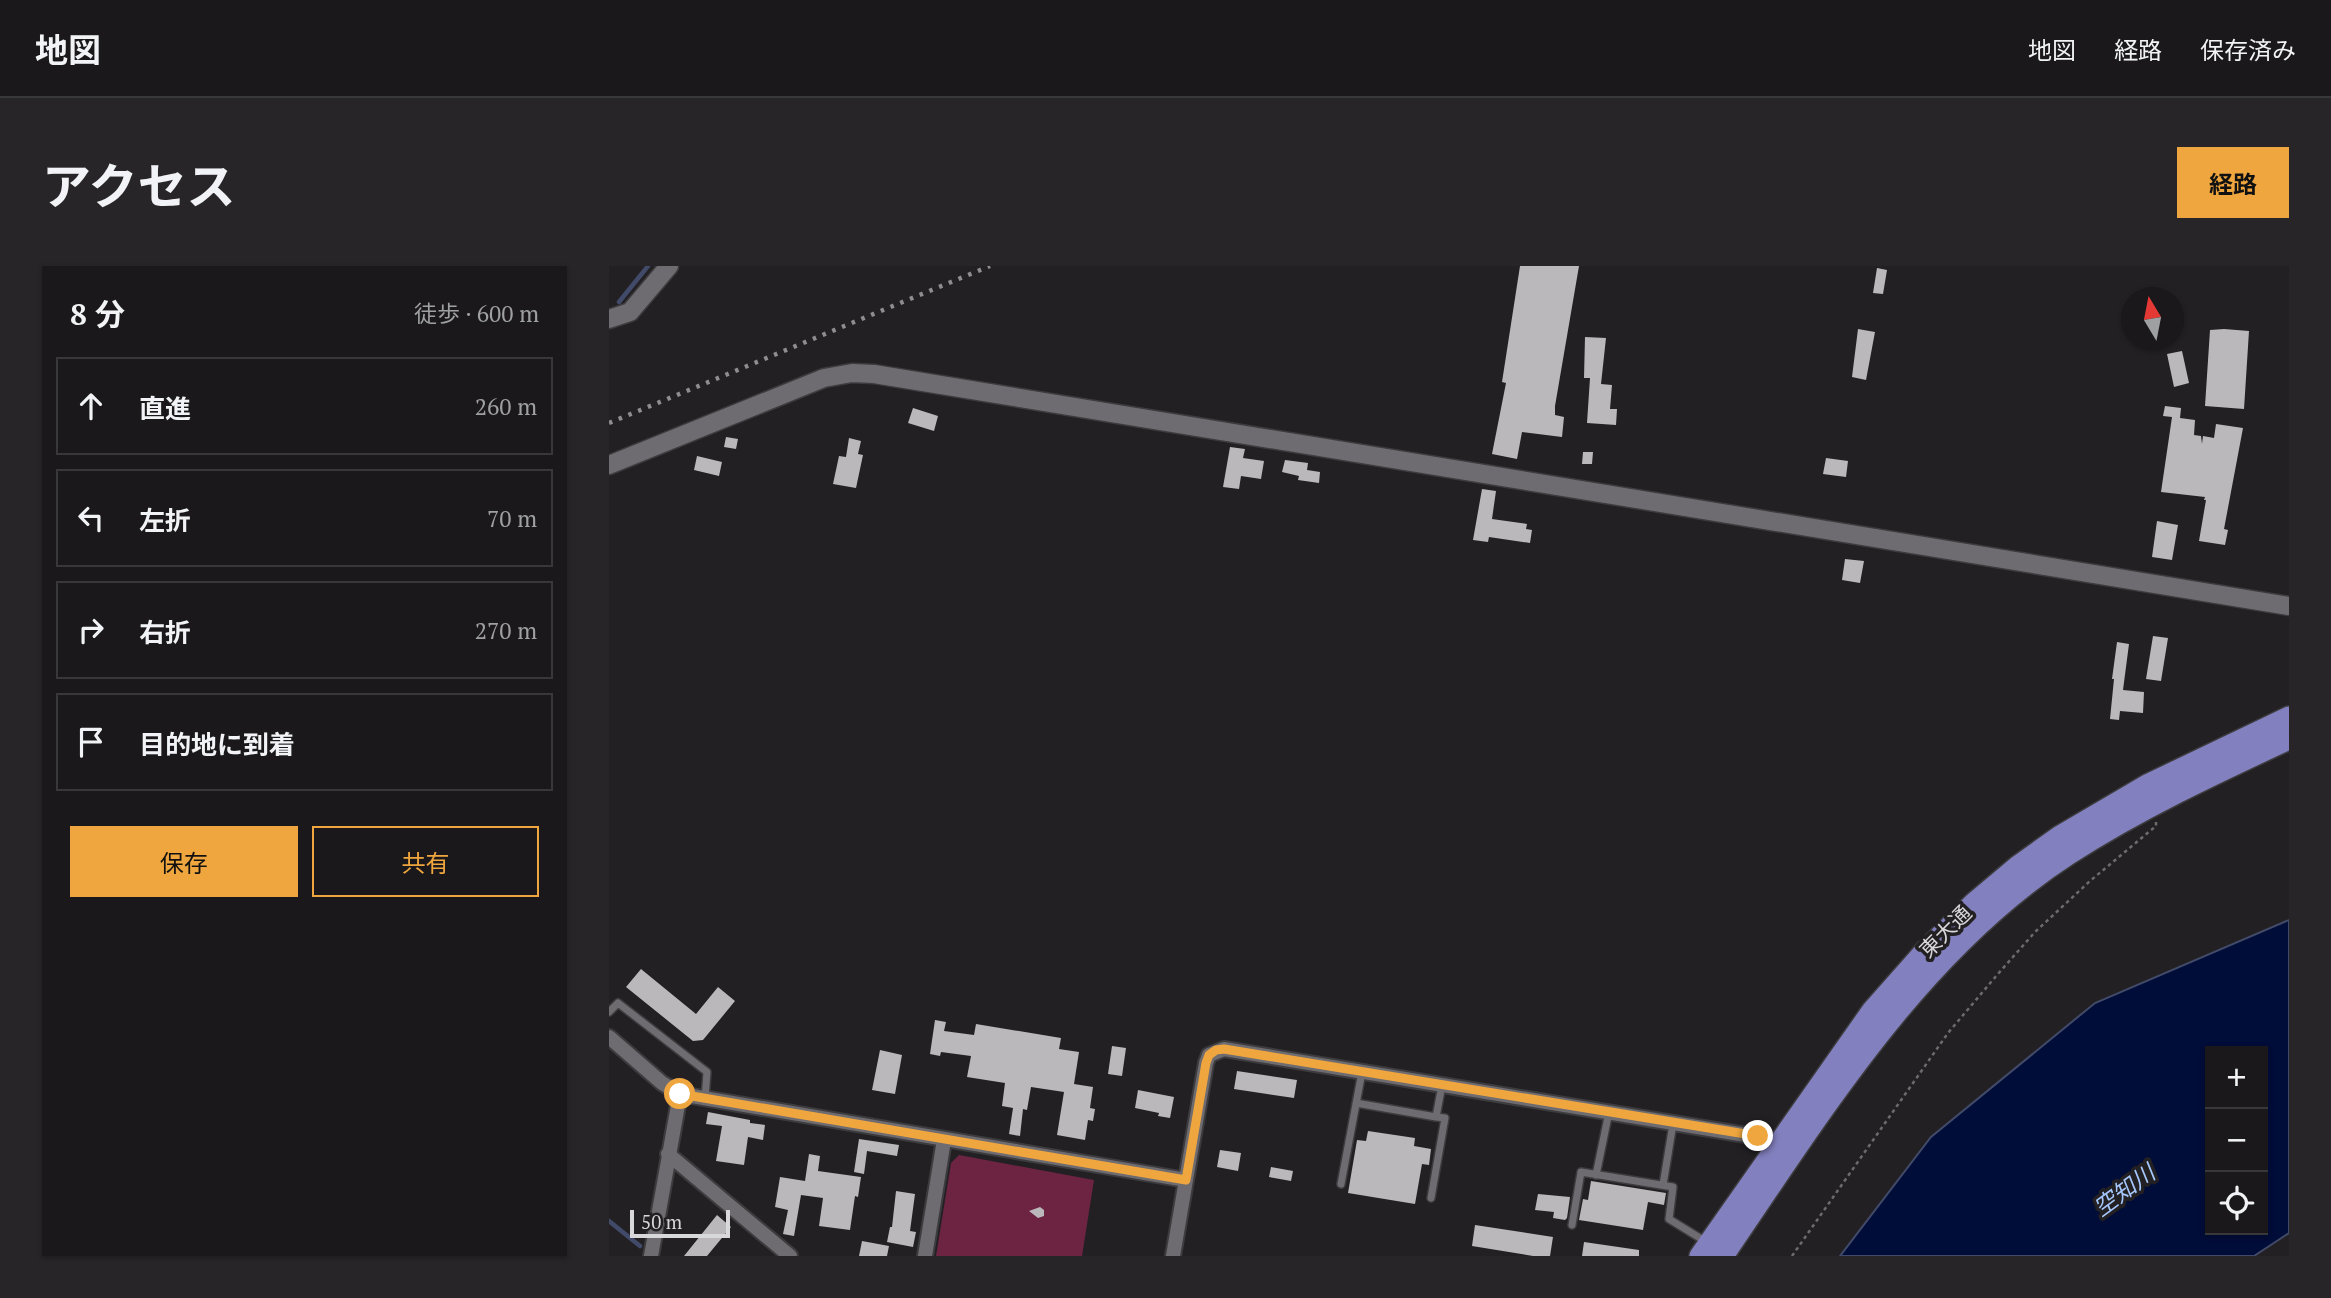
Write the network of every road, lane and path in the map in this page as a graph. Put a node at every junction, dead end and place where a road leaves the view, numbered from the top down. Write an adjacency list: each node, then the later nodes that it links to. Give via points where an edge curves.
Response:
1 (669, 266): 2 (street, via 630,312)
2 (609, 319)
3 (609, 465): 4 (street, via 824,378 874,374)
4 (2289, 606)
5 (2289, 717): 19 (highway, 東大通, via 2147,785 2060,836 1974,903 1872,1011)
6 (2289, 739): 7 (highway, 東大通)
7 (2154, 804): 19 (highway, 東大通, via 2068,855 1985,920 1885,1026); 32 (path, via 2156,826 2035,932 1948,1033)
8 (609, 1012): 13 (lane, via 618,1003 707,1072)
9 (609, 1037): 12 (street)
10 (1362, 1071): 11 (street); 14 (lane); 22 (street, via 1216,1050 1209,1055)
11 (1442, 1084): 15 (street); 16 (lane)
12 (680, 1094): 13 (street); 20 (street)
13 (705, 1099): 18 (street)
14 (1356, 1103): 16 (lane); 23 (lane)
15 (1609, 1112): 17 (street); 21 (lane)
16 (1436, 1117): 25 (lane, via 1445,1118)
17 (1673, 1122): 19 (street, via 1758,1136); 24 (lane)
18 (944, 1140): 22 (street); 30 (street)
19 (1785, 1149): 27 (highway, 東大通)
20 (668, 1154): 28 (street); 29 (street)
21 (1596, 1175): 24 (lane); 26 (lane, via 1581,1172)
22 (1186, 1180): 31 (street)
23 (1341, 1184)
24 (1663, 1185): 27 (lane, via 1673,1187 1669,1219)
25 (1431, 1198)
26 (1572, 1225)
27 (1710, 1252)
28 (651, 1256)
29 (790, 1256)
30 (925, 1256)
31 (1173, 1256)
32 (1793, 1256)

